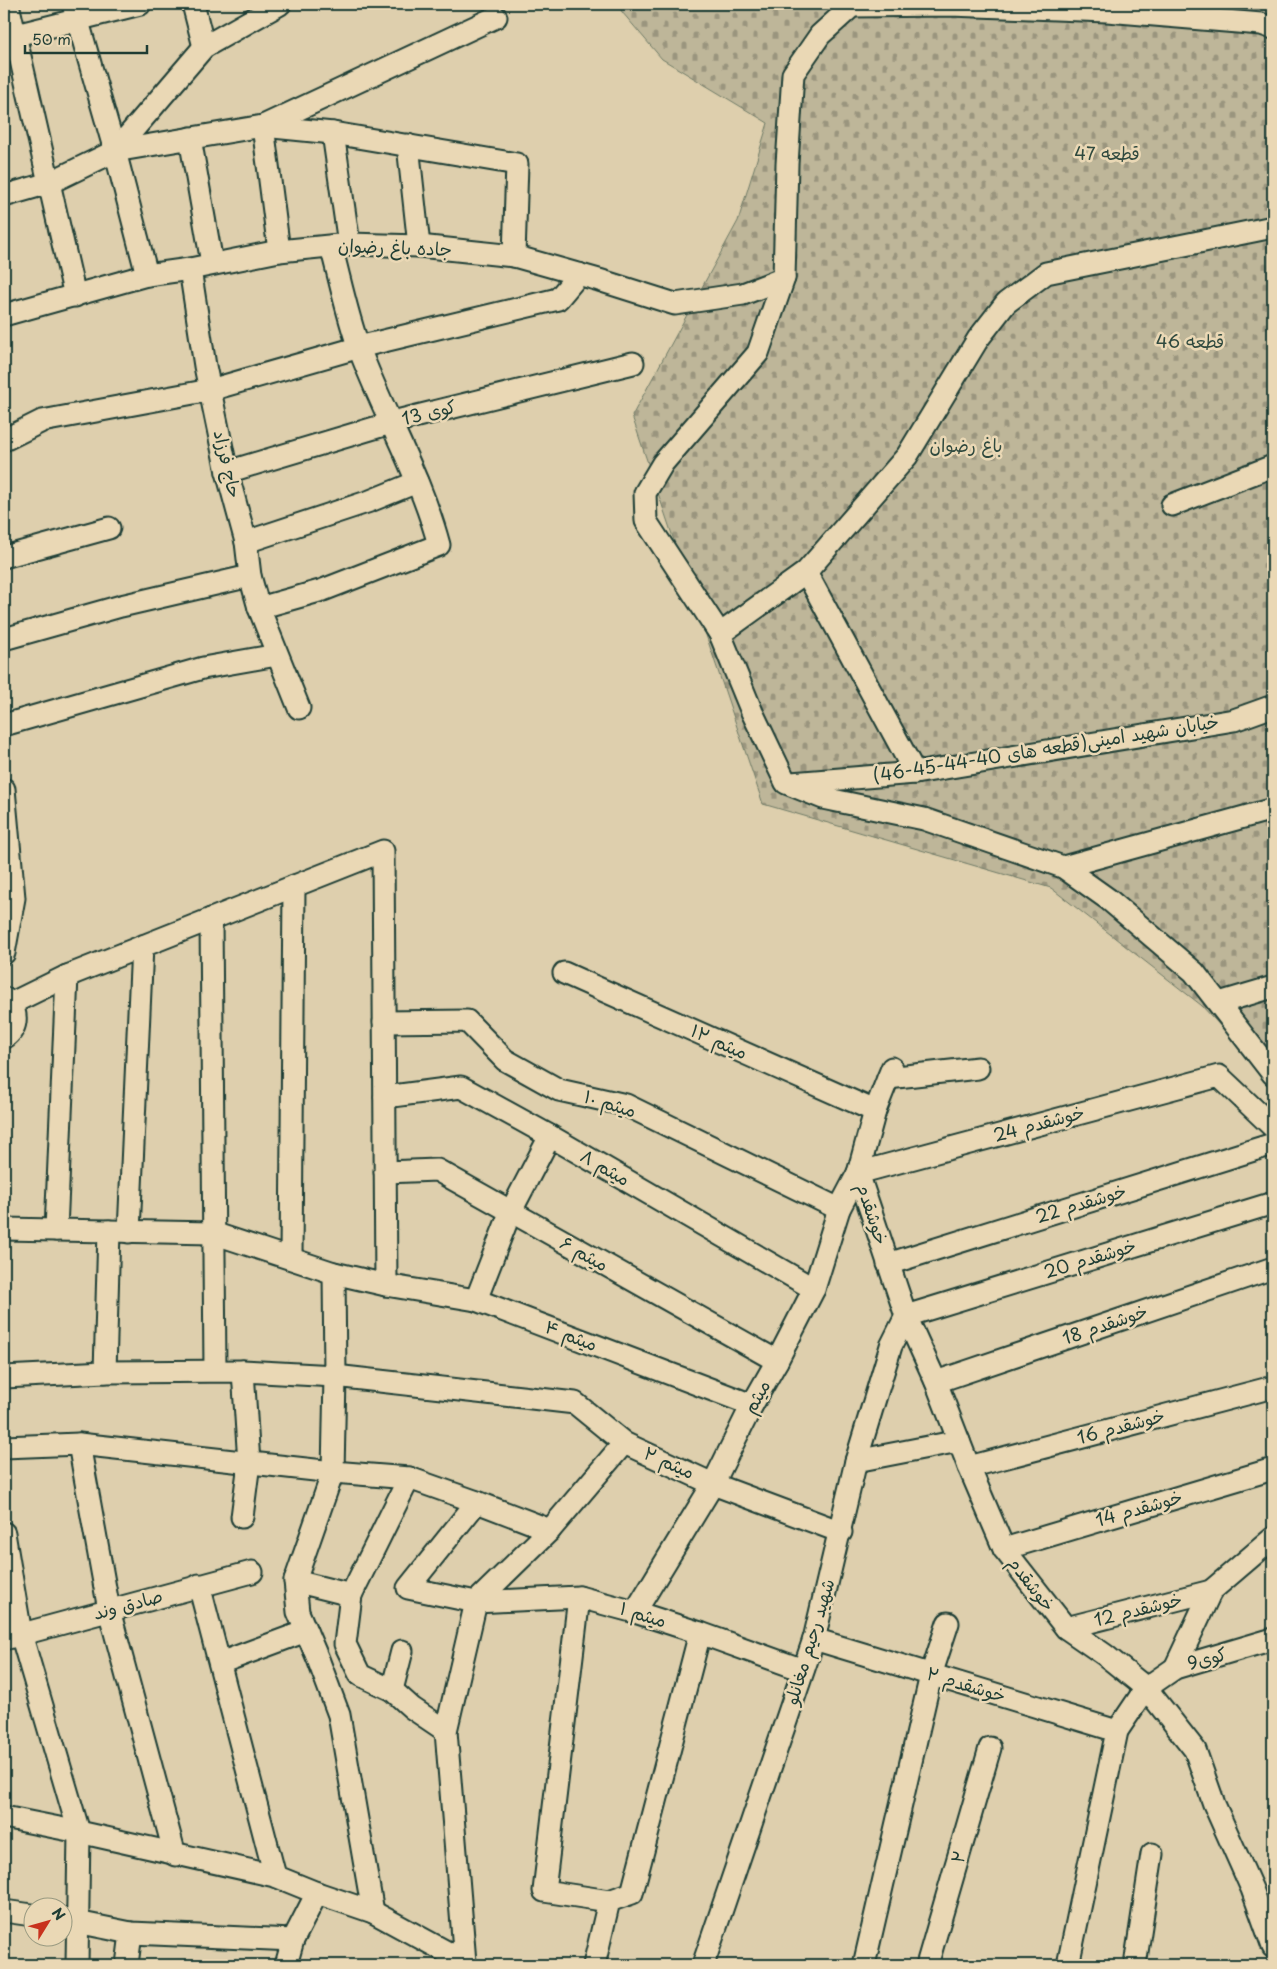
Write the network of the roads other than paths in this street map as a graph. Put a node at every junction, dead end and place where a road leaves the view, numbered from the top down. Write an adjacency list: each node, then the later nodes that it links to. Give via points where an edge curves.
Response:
1 (8, 4): 9 (street)
2 (140, 4): 6 (street)
3 (193, 4): 10 (street)
4 (280, 4): 10 (street)
5 (950, 4): 8 (street, via 1106,11 1262,24); 27 (street, via 852,6 820,35 793,74)
6 (75, 12): 9 (street); 15 (street)
7 (496, 17): 11 (street)
8 (1273, 28)
9 (10, 36): 16 (street)
10 (204, 47): 15 (street)
11 (263, 126): 12 (street); 13 (street); 21 (street)
12 (333, 133): 14 (street); 19 (street)
13 (190, 138): 15 (street); 23 (street)
14 (408, 145): 20 (street); 22 (street, via 516,164)
15 (114, 151): 16 (street); 26 (street)
16 (49, 183): 17 (street); 28 (street)
17 (4, 196)
18 (1273, 227): 42 (street, via 1046,273 1006,303 978,339 907,456)
19 (340, 245): 20 (street, جاده باغ رضوان); 21 (street, جاده باغ رضوان); 30 (street)
20 (419, 246): 22 (street, جاده باغ رضوان)
21 (279, 251): 23 (street, جاده باغ رضوان)
22 (514, 256): 25 (street, جاده باغ رضوان)
23 (212, 263): 24 (street, جاده باغ رضوان)
24 (190, 269): 26 (street, جاده باغ رضوان); 32 (street, حاج فرزاد)
25 (579, 274): 27 (street, جاده باغ رضوان, via 675,304 743,294); 30 (street, via 558,300)
26 (147, 275): 28 (street, جاده باغ رضوان)
27 (784, 278): 45 (street, via 758,353 663,463 645,493 646,521)
28 (75, 296): 29 (street, جاده باغ رضوان)
29 (5, 310)
30 (359, 347): 32 (street); 33 (street)
31 (634, 363): 33 (street, کوی 13)
32 (210, 390): 34 (street, via 42,421); 36 (street, حاج فرزاد)
33 (391, 423): 36 (street, کوی 13); 37 (street)
34 (4, 440)
35 (1273, 466): 38 (street)
36 (227, 472): 40 (street, حاج فرزاد)
37 (417, 482): 40 (street); 44 (street, via 439,546 323,590)
38 (1172, 505)
39 (109, 528): 41 (street)
40 (246, 542): 43 (street, حاج فرزاد)
41 (4, 557)
42 (806, 572): 45 (street); 51 (street)
43 (250, 576): 44 (street, حاج فرزاد); 46 (street, via 121,606)
44 (258, 608): 47 (street, حاج فرزاد)
45 (720, 634): 52 (street)
46 (4, 639)
47 (277, 655): 49 (street, حاج فرزاد); 50 (street, via 202,668)
48 (1273, 706): 51 (street, خیابان شهید امینی(قطعه های 40-44-45-46), via 1234,720)
49 (299, 708)
50 (4, 725)
51 (915, 773): 52 (street, خیابان شهید امینی(قطعه های 40-44-45-46))
52 (786, 783): 55 (street, via 823,798 924,819)
53 (4, 789): 57 (street)
54 (1273, 809): 55 (street)
55 (1063, 867): 65 (street, via 1108,899 1194,972)
56 (294, 886): 58 (street); 66 (street, via 383,851); 84 (street)
57 (9, 898): 60 (street)
58 (211, 919): 59 (street); 83 (street)
59 (142, 946): 62 (street); 82 (street)
60 (4, 953)
61 (564, 973): 71 (street, ۱۲ میثم)
62 (67, 976): 64 (street); 81 (street)
63 (1273, 987): 65 (street)
64 (7, 1001): 67 (street, via 14,1010 15,1024)
65 (1220, 1003): 69 (street)
66 (384, 1022): 70 (street); 78 (street, ۱۰ میثم, via 467,1021 505,1060 559,1090 626,1105)
67 (4, 1038)
68 (978, 1068): 71 (street, میثم, via 890,1073)
69 (1273, 1074)
70 (385, 1098): 73 (street, ۸ میثم, via 461,1087); 75 (street)
71 (875, 1111): 76 (street, میثم)
72 (1273, 1127): 76 (street, خوشقدم 24, via 1219,1076)
73 (550, 1136): 79 (street); 89 (street, ۸ میثم)
74 (1273, 1144): 85 (street, خوشقدم 22)
75 (385, 1172): 79 (street, ۶ میثم, via 437,1170); 88 (street)
76 (858, 1173): 78 (street, میثم); 85 (street, خوشقدم)
77 (1273, 1202): 91 (street, خوشقدم 20)
78 (839, 1209): 89 (street, میثم)
79 (510, 1213): 90 (street); 92 (street, ۶ میثم)
80 (4, 1229): 81 (street, ۴ میثم)
81 (56, 1230): 82 (street, ۴ میثم)
82 (119, 1232): 83 (street, ۴ میثم); 95 (street)
83 (213, 1233): 84 (street, ۴ میثم); 93 (street)
84 (290, 1258): 87 (street, ۴ میثم)
85 (888, 1264): 91 (street, خوشقدم)
86 (1273, 1268): 98 (street, خوشقدم 18)
87 (334, 1273): 88 (street, ۴ میثم); 96 (street)
88 (386, 1285): 90 (street, ۴ میثم)
89 (814, 1288): 92 (street, میثم)
90 (476, 1300): 100 (street, ۴ میثم)
91 (906, 1316): 98 (street, خوشقدم); 105 (street, شهید رحیم مغانلو, via 891,1346)
92 (777, 1361): 100 (street, میثم)
93 (215, 1370): 94 (street, ۲ میثم); 95 (street, ۲ میثم)
94 (244, 1371): 96 (street, ۲ میثم); 106 (street)
95 (105, 1372): 97 (street, ۲ میثم)
96 (336, 1376): 102 (street, ۲ میثم, via 575,1403); 109 (street)
97 (4, 1377)
98 (936, 1382): 101 (street, خوشقدم)
99 (1273, 1388): 107 (street, خوشقدم 16)
100 (752, 1406): 111 (street, میثم)
101 (959, 1442): 105 (street); 107 (street, خوشقدم)
102 (624, 1443): 111 (street, ۲ میثم); 114 (street)
103 (79, 1444): 104 (street); 106 (street); 126 (street)
104 (4, 1447)
105 (856, 1461): 115 (street, شهید رحیم مغانلو)
106 (249, 1463): 109 (street); 113 (street)
107 (969, 1467): 118 (street, خوشقدم)
108 (1273, 1469): 118 (street, خوشقدم 14)
109 (333, 1472): 110 (street); 120 (street)
110 (409, 1478): 112 (street); 123 (street)
111 (713, 1484): 115 (street, ۲ میثم); 127 (street, میثم)
112 (478, 1502): 114 (street); 125 (street, ۱ میثم, via 408,1588)
113 (242, 1517)
114 (550, 1530): 125 (street)
115 (840, 1532): 133 (street, شهید رحیم مغانلو)
116 (4, 1534): 132 (street)
117 (1273, 1538): 122 (street)
118 (1004, 1549): 129 (street, خوشقدم)
119 (252, 1572): 121 (street, صادق وند)
120 (295, 1581): 123 (street); 130 (street, via 298,1612)
121 (199, 1585): 126 (street, صادق وند); 136 (street)
122 (1211, 1591): 129 (street, خوشقدم 12); 137 (street)
123 (350, 1595): 141 (street, via 345,1644 360,1675)
124 (579, 1596): 125 (street, ۱ میثم); 127 (street, ۱ میثم); 152 (street, via 544,1891)
125 (476, 1602): 142 (street)
126 (109, 1610): 132 (street, صادق وند); 147 (street)
127 (635, 1612): 131 (street, ۱ میثم)
128 (948, 1623): 139 (street)
129 (1066, 1628): 140 (street, خوشقدم)
130 (306, 1632): 136 (street); 154 (street, via 339,1715)
131 (700, 1633): 138 (street, ۱ میثم); 152 (street, via 632,1894)
132 (13, 1636): 146 (street)
133 (814, 1639): 138 (street, شهید رحیم مغانلو); 139 (street, ۲ خوشقدم)
134 (1273, 1640): 137 (street, کوی9)
135 (402, 1651): 141 (street)
136 (220, 1663): 149 (street)
137 (1175, 1668): 140 (street, کوی9)
138 (803, 1670): 167 (street, شهید رحیم مغانلو)
139 (931, 1675): 143 (street, ۲ خوشقدم); 168 (street)
140 (1146, 1688): 143 (street); 160 (street, خوشقدم, via 1195,1750)
141 (392, 1690): 142 (street)
142 (446, 1731): 162 (street)
143 (1117, 1731): 170 (street)
144 (990, 1748): 169 (street, ۲)
145 (4, 1817): 146 (street)
146 (79, 1832): 147 (street); 151 (street)
147 (174, 1854): 149 (street)
148 (1152, 1854): 171 (street)
149 (275, 1876): 150 (street)
150 (317, 1893): 154 (street); 159 (street)
151 (72, 1900)
152 (609, 1901): 166 (street)
153 (4, 1911): 155 (street)
154 (373, 1912): 161 (street)
155 (22, 1914)
156 (72, 1920): 158 (street)
157 (72, 1933): 163 (street)
158 (131, 1933): 159 (street); 164 (street)
159 (293, 1940): 165 (street)
160 (1273, 1948)
161 (433, 1956): 162 (street)
162 (473, 1964)
163 (77, 1965)
164 (127, 1965)
165 (286, 1965)
166 (594, 1965)
167 (703, 1965)
168 (864, 1965)
169 (927, 1965)
170 (1068, 1965)
171 (1135, 1965)

